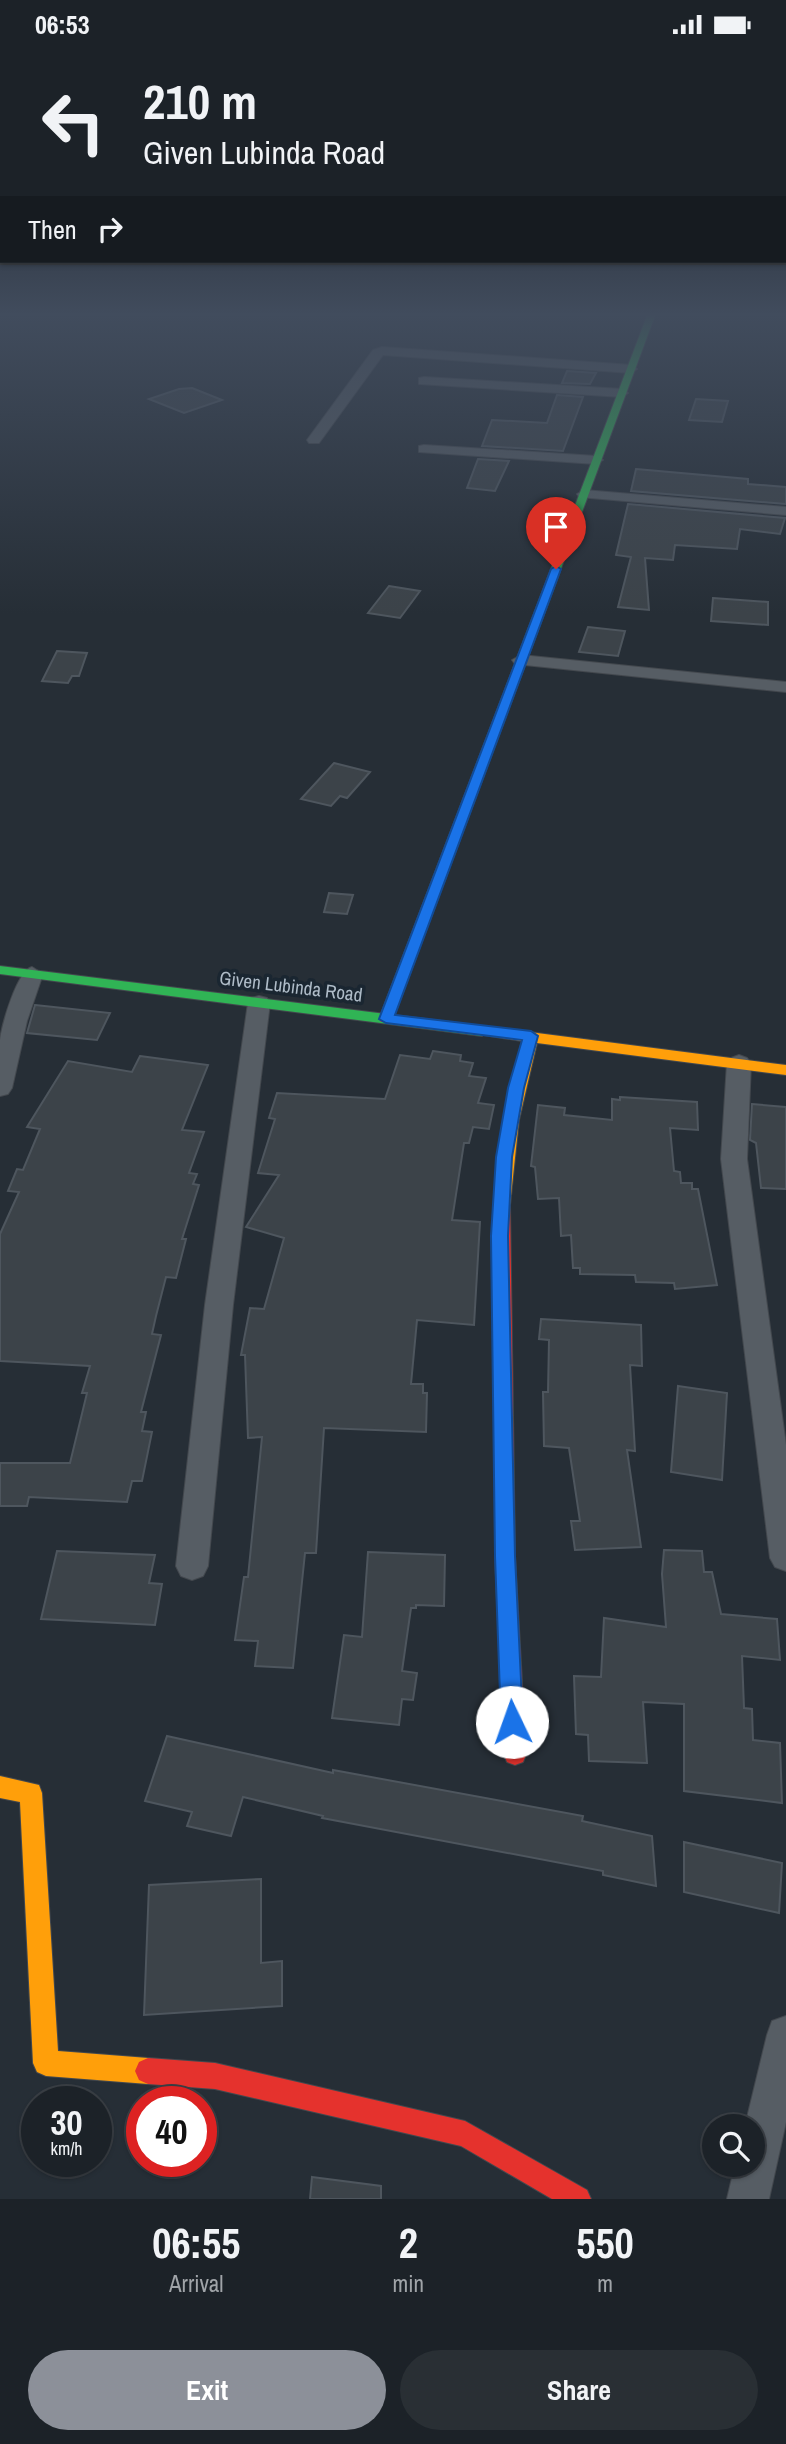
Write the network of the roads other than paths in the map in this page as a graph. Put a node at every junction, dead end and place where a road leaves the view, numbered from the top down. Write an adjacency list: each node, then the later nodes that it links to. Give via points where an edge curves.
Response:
1 (333, 413): 3 (street)
2 (614, 413): 5 (street)
3 (314, 440)
4 (424, 449): 5 (street)
5 (596, 460): 6 (street)
6 (584, 493): 7 (street); 8 (street)
7 (786, 511)
8 (521, 660): 9 (street); 13 (street)
9 (786, 687)
10 (0, 970): 11 (street, Given Lubinda Road)
11 (32, 974): 12 (street, Given Lubinda Road); 17 (street)
12 (260, 1003): 13 (street, Given Lubinda Road); 19 (street, via 219,1305)
13 (386, 1019): 14 (street, Given Lubinda Road)
14 (531, 1036): 15 (street, Given Lubinda Road); 20 (street, via 504,1157 500,1236 505,1556)
15 (739, 1063): 16 (street, Given Lubinda Road); 18 (street, via 734,1159)
16 (786, 1070)
17 (0, 1088)
18 (786, 1558)
19 (192, 1566)
20 (515, 1755)
21 (0, 1787): 23 (street, via 32,1793 46,2063 215,2076 464,2134)
22 (786, 2035): 24 (street)
23 (578, 2199)
24 (748, 2199)

